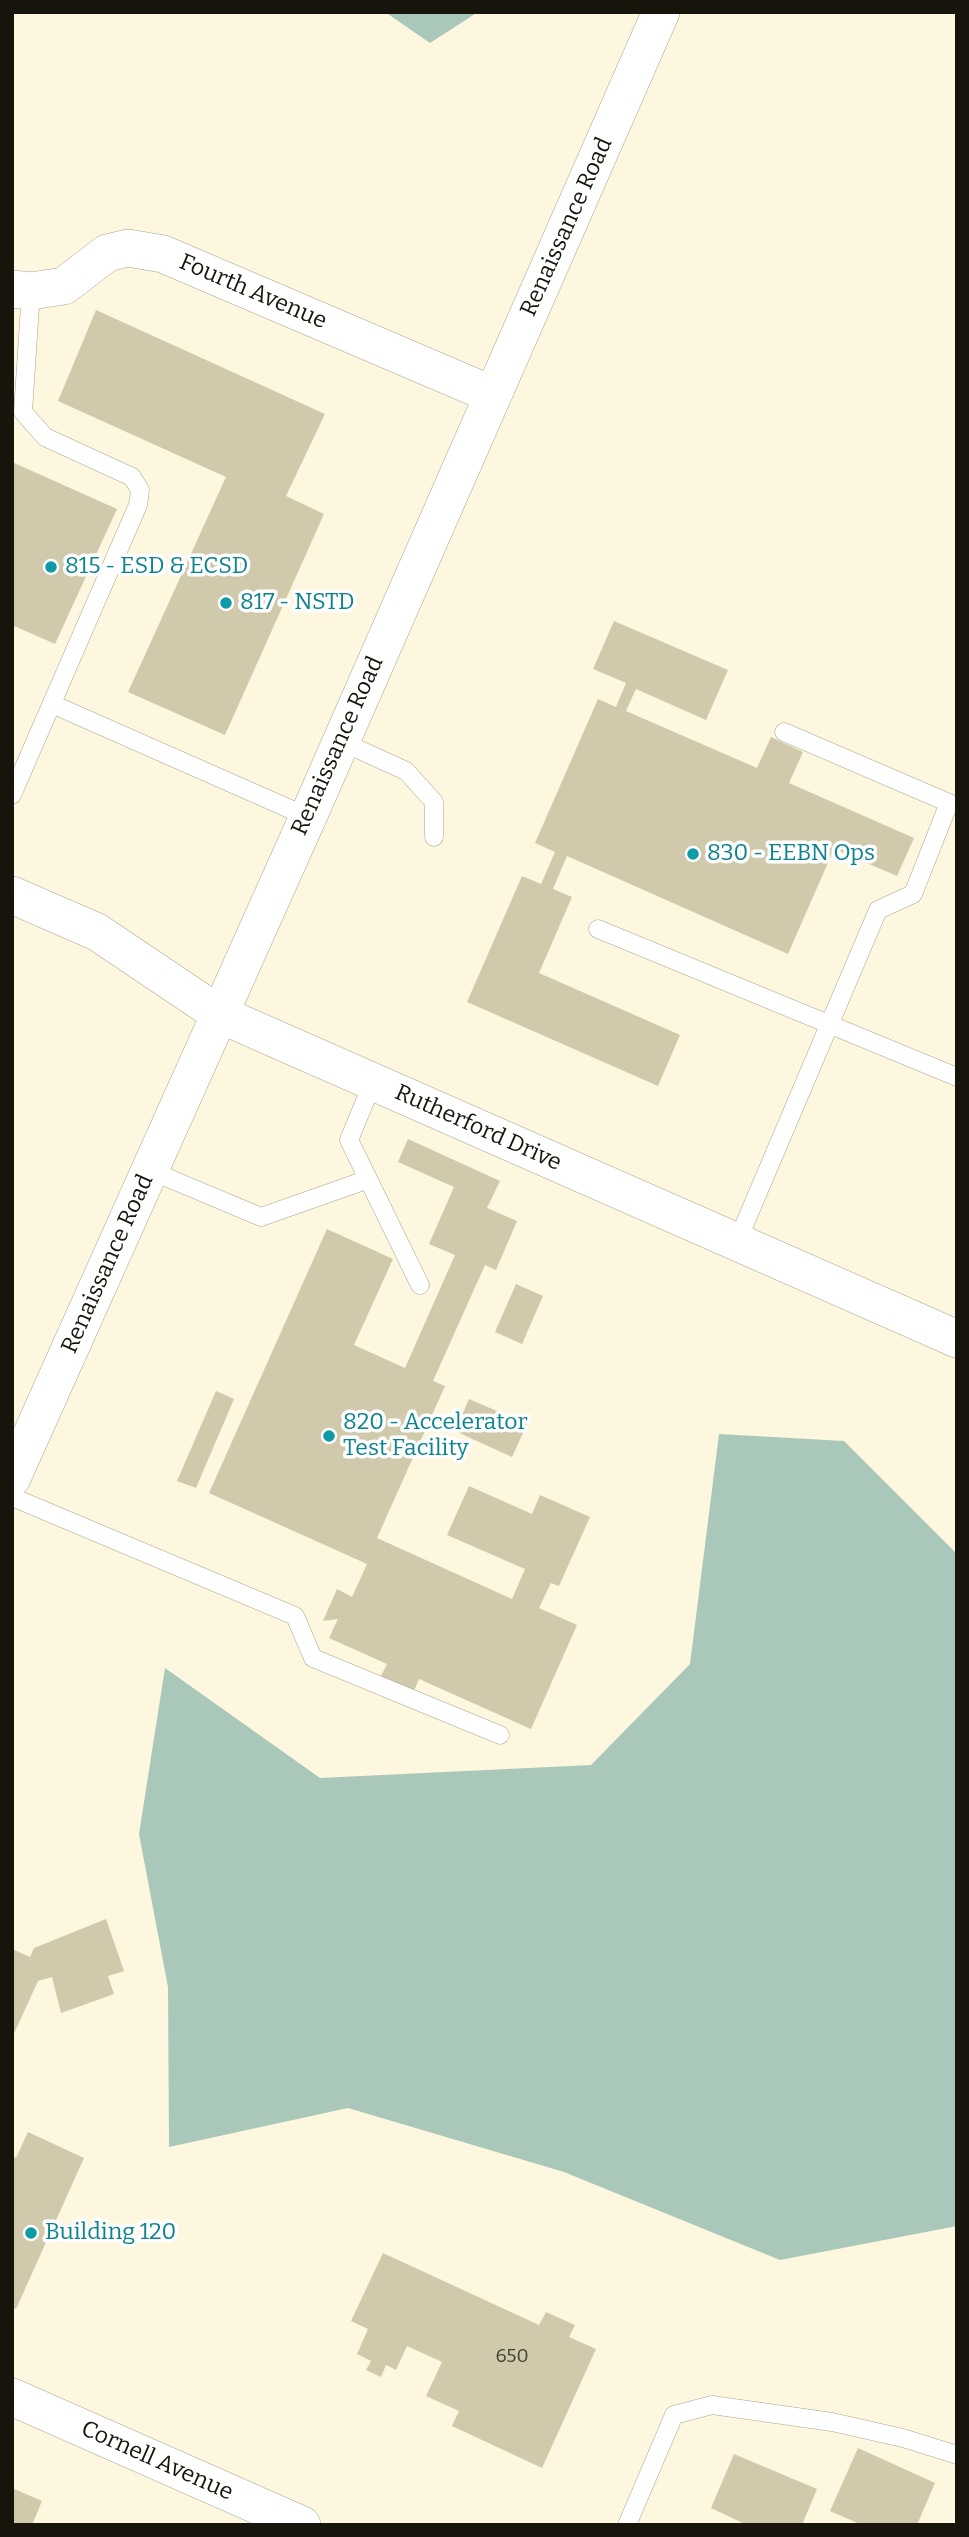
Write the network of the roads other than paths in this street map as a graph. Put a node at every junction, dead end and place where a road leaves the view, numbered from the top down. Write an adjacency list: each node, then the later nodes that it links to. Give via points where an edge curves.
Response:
1 (661, 12): 3 (street, Renaissance Road)
2 (22, 290): 3 (street, Fourth Avenue, via 64,286 107,253 128,248 163,254); 4 (lane, via 23,412 45,437 132,477 140,490 138,505)
3 (493, 395): 6 (street, Renaissance Road)
4 (52, 704): 7 (lane); 8 (lane)
5 (785, 732): 13 (lane, via 949,803 913,894 878,910)
6 (340, 741): 8 (street, Renaissance Road); 9 (lane, via 406,771 433,802)
7 (12, 794)
8 (308, 817): 12 (street, Renaissance Road)
9 (434, 837)
10 (12, 895): 12 (street, Rutherford Drive, via 97,932)
11 (598, 929): 13 (lane)
12 (219, 1014): 15 (street, Rutherford Drive); 16 (street, Renaissance Road)
13 (829, 1025): 14 (lane); 18 (lane)
14 (957, 1077)
15 (373, 1082): 17 (lane, via 349,1140); 18 (street, Rutherford Drive)
16 (149, 1170): 17 (lane, via 261,1217); 21 (street, Renaissance Road)
17 (366, 1180): 19 (lane)
18 (737, 1242): 20 (street, Rutherford Drive)
19 (421, 1285)
20 (957, 1339)
21 (12, 1478)
22 (12, 1497): 23 (lane, via 295,1616 313,1658)
23 (500, 1735)
24 (12, 2397): 26 (street, Cornell Avenue)
25 (957, 2455): 27 (lane, via 832,2421 712,2405 674,2415)
26 (302, 2525)
27 (627, 2525)

